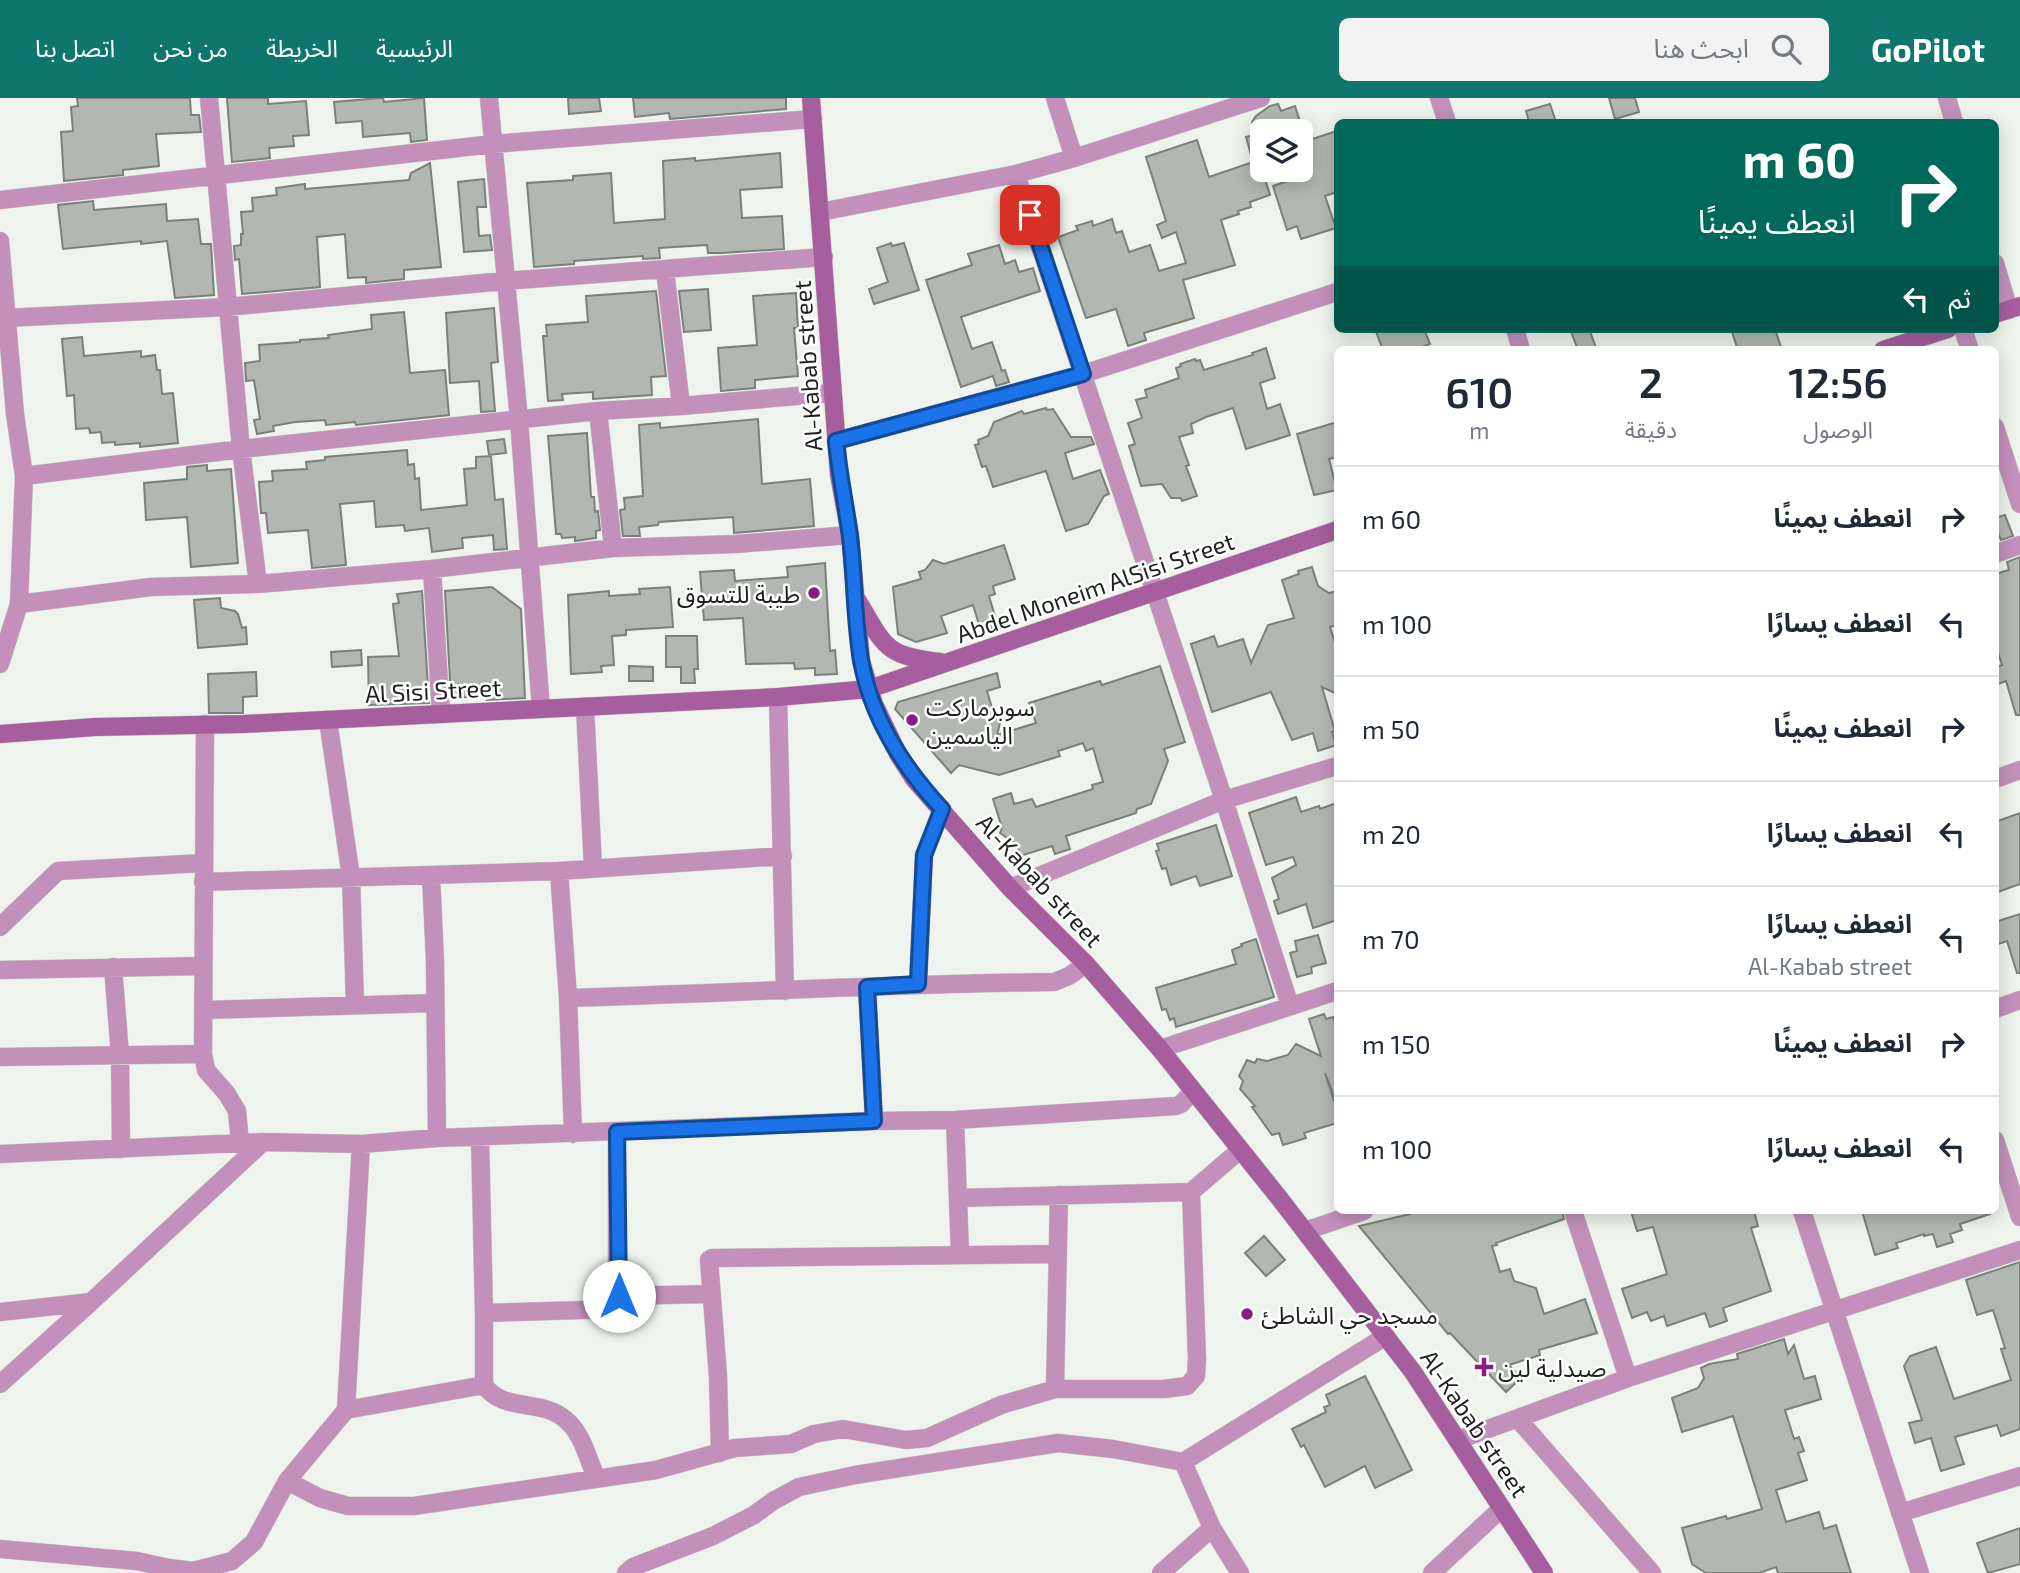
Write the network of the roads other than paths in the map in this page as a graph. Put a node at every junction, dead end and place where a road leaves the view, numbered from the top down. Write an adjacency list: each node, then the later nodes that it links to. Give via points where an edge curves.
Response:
1 (209, 98): 14 (street)
2 (489, 98): 12 (street)
3 (811, 98): 9 (main road, Al-Kabab street)
4 (1055, 98): 13 (street)
5 (1261, 98): 8 (street)
6 (1439, 98): 10 (street)
7 (1947, 98): 11 (street)
8 (1206, 106): 13 (street)
9 (813, 119): 12 (street); 17 (main road, Al-Kabab street)
10 (1446, 119)
11 (1953, 119)
12 (493, 144): 14 (street); 22 (street)
13 (1074, 158): 15 (street)
14 (216, 174): 16 (street); 24 (street)
15 (1016, 174): 17 (street); 29 (street)
16 (0, 200)
17 (820, 212): 19 (main road, Al-Kabab street)
18 (0, 241): 26 (street)
19 (824, 257): 20 (street); 30 (main road, Al-Kabab street)
20 (665, 270): 22 (street); 31 (street)
21 (1999, 277): 25 (street)
22 (504, 281): 24 (street); 33 (street)
23 (1334, 293): 29 (street)
24 (227, 307): 26 (street); 36 (street)
25 (2008, 310)
26 (5, 318): 37 (street)
27 (1936, 333): 28 (main road)
28 (1895, 346)
29 (1083, 374): 35 (street); 47 (street)
30 (832, 393): 31 (street); 35 (main road, Al-Kabab street)
31 (681, 407): 32 (street)
32 (598, 411): 33 (street); 42 (street)
33 (519, 420): 36 (street); 44 (street)
34 (1999, 440): 38 (street)
35 (836, 441): 40 (main road, Al-Kabab street)
36 (241, 449): 37 (street); 46 (street)
37 (24, 476): 49 (street)
38 (2020, 504)
39 (1334, 531): 47 (main road, Abdel Moneim AlSisi Street)
40 (850, 535): 42 (street); 48 (main road, Al-Kabab street)
41 (2020, 545): 43 (street)
42 (613, 548): 44 (street)
43 (1999, 553)
44 (529, 558): 45 (street); 55 (street)
45 (432, 569): 46 (street); 56 (street)
46 (258, 584): 49 (street, via 151,587)
47 (1155, 593): 50 (main road, Abdel Moneim AlSisi Street); 63 (street)
48 (855, 597): 50 (main road, via 889,648 909,658); 52 (main road, Al-Kabab street, via 861,661)
49 (19, 604): 51 (street)
50 (948, 663): 52 (main road, Abdel Moneim AlSisi Street)
51 (0, 664)
52 (869, 689): 53 (main road, Al Sisi Street); 64 (main road, Al-Kabab street, via 898,754)
53 (778, 697): 54 (main road, Al Sisi Street); 65 (street)
54 (584, 707): 55 (main road, Al Sisi Street); 67 (street)
55 (541, 709): 56 (main road, Al Sisi Street)
56 (441, 714): 57 (main road, Al Sisi Street)
57 (328, 720): 58 (main road, Al Sisi Street); 70 (street)
58 (205, 724): 59 (main road, Al Sisi Street); 66 (street)
59 (0, 734)
60 (1334, 767): 63 (street)
61 (2020, 770): 62 (street)
62 (1999, 778)
63 (1224, 800): 72 (street); 86 (street)
64 (942, 809): 72 (main road, Al-Kabab street); 78 (street, via 924,855)
65 (783, 856): 67 (street); 80 (street)
66 (203, 863): 71 (street); 73 (street, via 58,871)
67 (593, 868): 68 (street)
68 (559, 871): 69 (street); 82 (street)
69 (432, 875): 70 (street); 84 (street)
70 (351, 877): 71 (street); 85 (street)
71 (203, 881): 75 (street)
72 (1010, 888): 74 (main road, Al-Kabab street)
73 (0, 927)
74 (1086, 964): 78 (street, via 1054,982); 89 (main road, Al-Kabab street)
75 (203, 966): 76 (street); 88 (street)
76 (113, 967): 77 (street); 91 (street)
77 (0, 970)
78 (918, 984): 79 (street)
79 (867, 987): 80 (street); 95 (street)
80 (785, 991): 82 (street)
81 (1334, 992): 86 (street)
82 (568, 998): 97 (street)
83 (2020, 1000): 87 (street)
84 (434, 1003): 85 (street); 99 (street)
85 (355, 1005): 88 (street)
86 (1290, 1006): 89 (street)
87 (1999, 1008)
88 (204, 1010): 90 (street)
89 (1160, 1049): 93 (main road, Al-Kabab street)
90 (203, 1054): 91 (street); 101 (street, via 206,1070 237,1111)
91 (120, 1055): 92 (street); 103 (street)
92 (0, 1057)
93 (1193, 1091): 94 (street, via 1176,1106); 104 (main road, Al-Kabab street)
94 (955, 1120): 95 (street); 109 (street)
95 (874, 1121): 96 (street)
96 (617, 1132): 97 (street); 119 (street)
97 (573, 1134): 98 (street)
98 (480, 1137): 99 (street); 123 (street)
99 (437, 1138): 102 (street)
100 (263, 1142): 101 (street); 102 (street); 120 (street)
101 (240, 1143): 103 (street)
102 (361, 1144): 129 (street)
103 (121, 1149): 106 (street)
104 (1240, 1150): 107 (street); 114 (main road, Al-Kabab street)
105 (1999, 1152): 113 (street)
106 (0, 1154)
107 (1191, 1192): 108 (street); 128 (street, via 1196,1376 1186,1386 1164,1389)
108 (1059, 1195): 109 (street); 117 (street)
109 (958, 1198): 116 (street)
110 (1355, 1214): 114 (street)
111 (1574, 1214): 125 (street)
112 (1803, 1214): 121 (street)
113 (2020, 1217)
114 (1305, 1231): 124 (main road, Al-Kabab street)
115 (2020, 1250): 121 (street)
116 (960, 1254): 117 (street); 118 (street, via 712,1258 708,1263)
117 (1057, 1254): 128 (street)
118 (710, 1294): 119 (street); 132 (street)
119 (619, 1296): 123 (street, via 619,1306 613,1310)
120 (90, 1303): 122 (street); 126 (street)
121 (1834, 1311): 125 (street); 138 (street)
122 (0, 1312)
123 (484, 1313): 127 (street)
124 (1386, 1336): 131 (main road, Al-Kabab street); 133 (street)
125 (1628, 1378): 130 (street)
126 (0, 1384)
127 (484, 1385): 129 (street); 135 (street, via 497,1400 552,1411 566,1419)
128 (1055, 1389): 132 (street, via 1001,1405 927,1438 906,1440 843,1429 791,1444)
129 (346, 1410): 136 (street)
130 (1518, 1419): 131 (street); 147 (street)
131 (1458, 1440): 137 (main road, Al-Kabab street)
132 (720, 1453): 135 (street, via 656,1470)
133 (1183, 1462): 139 (street); 142 (street, via 1058,1443 855,1475 799,1487 713,1536)
134 (2020, 1476): 138 (street)
135 (596, 1477): 136 (street, via 385,1507 348,1506)
136 (287, 1481): 141 (street, via 254,1542 232,1561 193,1571)
137 (1502, 1508): 145 (street); 146 (main road, Al-Kabab street)
138 (1900, 1513): 148 (street)
139 (1212, 1528): 143 (street); 144 (street)
140 (0, 1549): 141 (street, via 137,1560)
141 (168, 1571)
142 (626, 1573)
143 (1161, 1573)
144 (1240, 1573)
145 (1432, 1573)
146 (1544, 1573)
147 (1652, 1573)
148 (1920, 1573)

